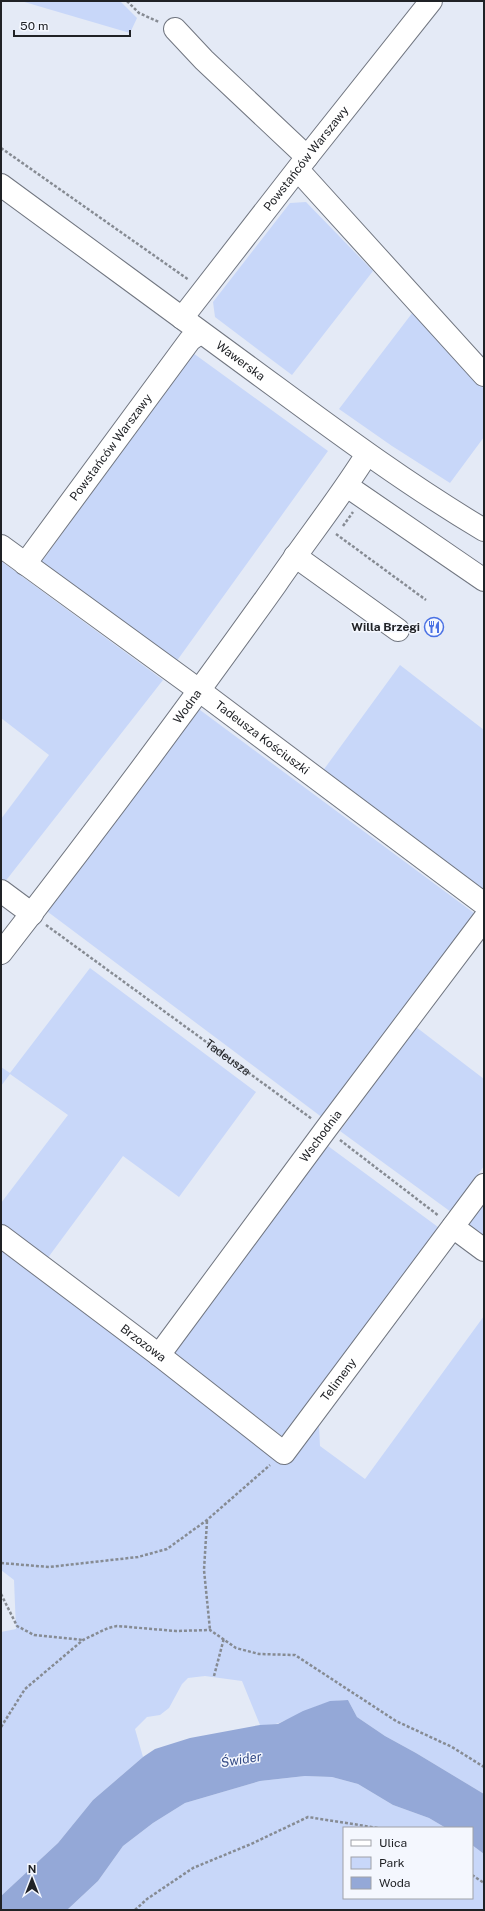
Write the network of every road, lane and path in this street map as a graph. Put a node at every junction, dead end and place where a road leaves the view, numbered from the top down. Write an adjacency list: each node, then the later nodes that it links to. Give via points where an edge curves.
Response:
1 (126, 1): 3 (path, via 139,13)
2 (432, 1): 5 (street, Powstańców Warszawy)
3 (174, 29): 5 (street)
4 (1, 148): 7 (path)
5 (302, 164): 8 (street, Powstańców Warszawy); 10 (street)
6 (1, 185): 8 (street, Wawerska)
7 (194, 284)
8 (182, 318): 9 (street, Wawerska)
9 (200, 333): 11 (street, Wawerska); 16 (street, Powstańców Warszawy, via 190,340)
10 (484, 375)
11 (367, 454): 12 (street, Wodna); 13 (street, Wawerska, via 430,498)
12 (356, 492): 15 (street, Wodna); 17 (street); 18 (path, via 335,535)
13 (484, 530)
14 (1, 546): 16 (street, Tadeusza Kościuszki)
15 (295, 556): 19 (street); 20 (street, Wodna)
16 (25, 564): 20 (street, Tadeusza Kościuszki)
17 (484, 580)
18 (426, 600)
19 (398, 630)
20 (200, 691): 22 (street, Tadeusza Kościuszki); 23 (street, Wodna)
21 (1, 891): 23 (street)
22 (484, 904)
23 (32, 914): 25 (street, Wodna); 26 (path, Tadeusza)
24 (484, 919): 26 (street, Wschodnia)
25 (1, 953)
26 (326, 1129): 28 (path, Tadeusza); 31 (street, Wschodnia)
27 (484, 1185): 28 (street, Telimeny)
28 (453, 1227): 30 (street); 32 (street, Telimeny)
29 (1, 1236): 31 (street, Brzozowa)
30 (484, 1250)
31 (159, 1355): 32 (street, Brzozowa)
32 (284, 1453): 33 (path)
33 (207, 1520): 34 (path, via 167,1549 138,1557 49,1567); 36 (path, via 204,1570)
34 (1, 1563)
35 (1, 1594): 38 (path, via 17,1626 34,1635)
36 (210, 1630): 37 (path); 38 (path, via 176,1631 117,1626)
37 (224, 1638): 39 (path); 41 (path, via 236,1648 259,1654 295,1655 396,1721 452,1747)
38 (83, 1640): 40 (path, via 25,1689)
39 (214, 1676)
40 (1, 1727)
41 (484, 1767)
42 (372, 1827): 45 (path, via 308,1817 192,1868)
43 (473, 1876): 44 (path)
44 (484, 1882)
45 (135, 1910)

